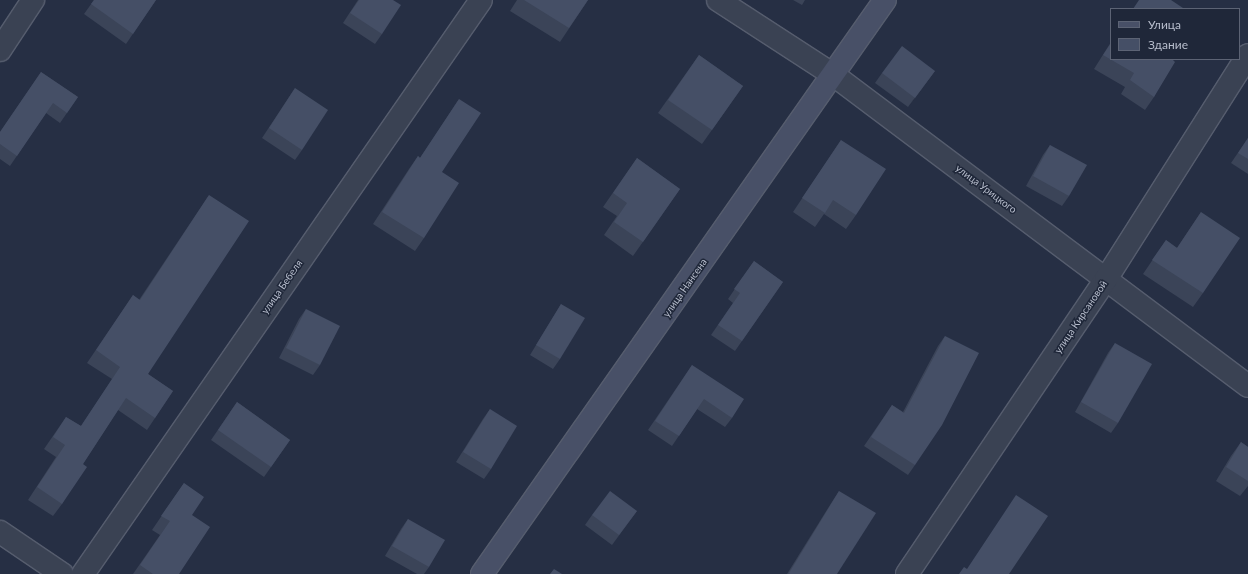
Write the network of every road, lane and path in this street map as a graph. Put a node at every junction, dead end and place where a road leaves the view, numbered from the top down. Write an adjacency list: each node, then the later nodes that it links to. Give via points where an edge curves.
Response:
1 (33, 0): 5 (street)
2 (481, 0): 12 (street, улица Бебеля)
3 (718, 0): 7 (street, улица Урицкого)
4 (885, 0): 7 (main road, улица Нансена)
5 (0, 50)
6 (1248, 55): 8 (street, улица Кирсановой)
7 (835, 76): 8 (street, улица Урицкого); 13 (main road, улица Нансена)
8 (1106, 279): 9 (street, улица Урицкого); 14 (street, улица Кирсановой)
9 (1248, 386)
10 (0, 532): 11 (street)
11 (62, 574)
12 (84, 574)
13 (482, 574)
14 (907, 574)

